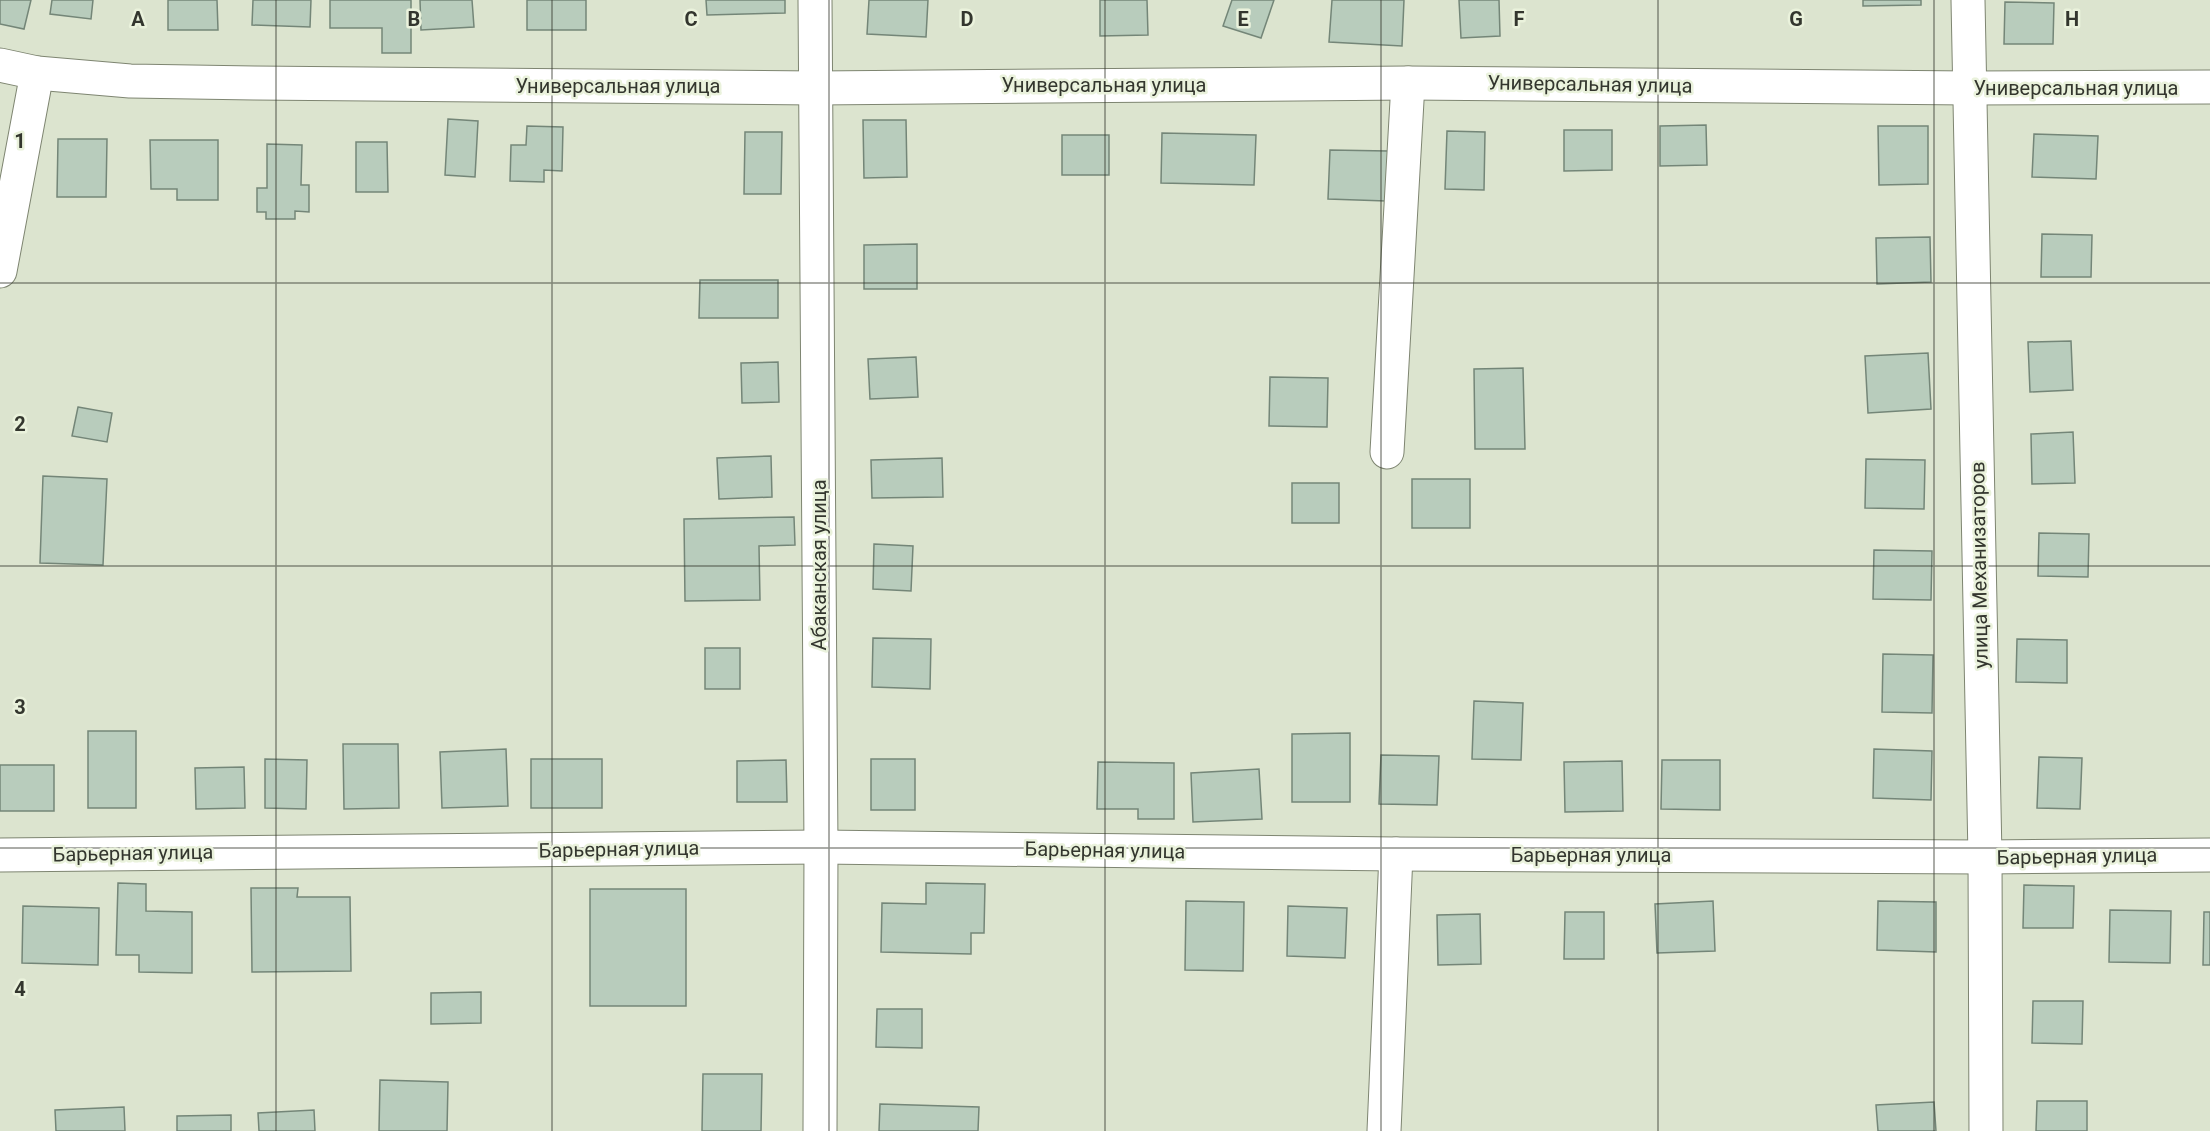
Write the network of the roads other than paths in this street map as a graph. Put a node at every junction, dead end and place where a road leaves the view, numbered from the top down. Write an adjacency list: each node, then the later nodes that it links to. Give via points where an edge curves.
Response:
1 (815, 0): 6 (street, Абаканская улица)
2 (1968, 0): 8 (street, улица Механизаторов)
3 (0, 65): 4 (street, Универсальная улица)
4 (37, 73): 6 (street, Универсальная улица, via 130,81); 9 (street)
5 (1408, 83): 6 (street, Универсальная улица); 8 (street, Универсальная улица); 10 (street)
6 (816, 87): 11 (street, Абаканская улица)
7 (2210, 87): 8 (street, Универсальная улица)
8 (1970, 88): 15 (street, улица Механизаторов)
9 (0, 270)
10 (1387, 452)
11 (821, 847): 12 (street, Барьерная улица); 13 (street, Барьерная улица); 16 (street, Абаканская улица)
12 (1396, 854): 15 (street, Барьерная улица); 17 (street)
13 (0, 855)
14 (2210, 855): 15 (street, Барьерная улица)
15 (1985, 857): 18 (street, улица Механизаторов)
16 (820, 1131)
17 (1384, 1131)
18 (1986, 1131)

